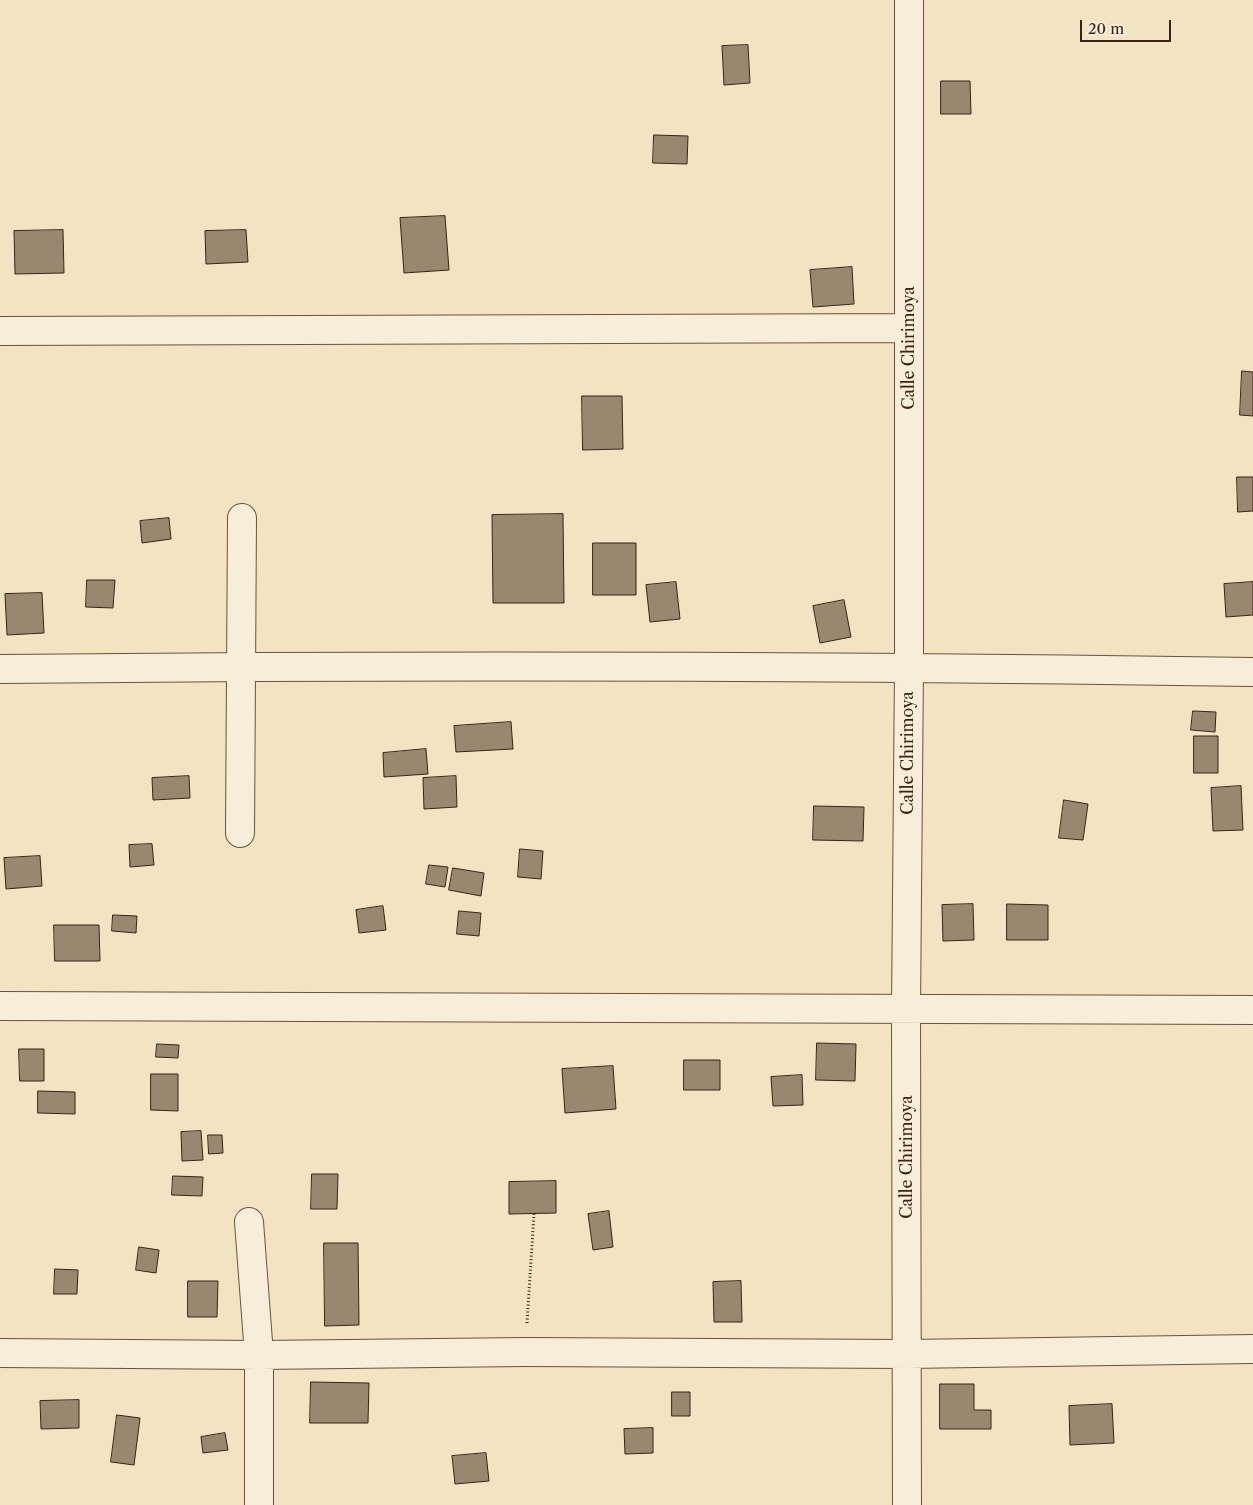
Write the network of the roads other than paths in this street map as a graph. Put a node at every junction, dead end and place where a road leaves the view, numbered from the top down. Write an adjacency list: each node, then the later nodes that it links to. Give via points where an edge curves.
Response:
1 (909, 0): 2 (street, Calle Chirimoya)
2 (909, 328): 3 (street); 6 (street, Calle Chirimoya)
3 (0, 331)
4 (242, 518): 5 (street)
5 (240, 667): 6 (street); 7 (street); 9 (street)
6 (909, 667): 8 (street); 11 (street, Calle Chirimoya)
7 (0, 668)
8 (1253, 672)
9 (240, 833)
10 (0, 1006): 11 (street)
11 (906, 1010): 12 (street); 16 (street, Calle Chirimoya)
12 (1253, 1010)
13 (249, 1222): 17 (street)
14 (1253, 1349): 16 (street)
15 (0, 1353): 17 (street)
16 (908, 1354): 17 (street, via 525,1352); 19 (street, Calle Chirimoya)
17 (258, 1355): 18 (street)
18 (259, 1505)
19 (907, 1505)

